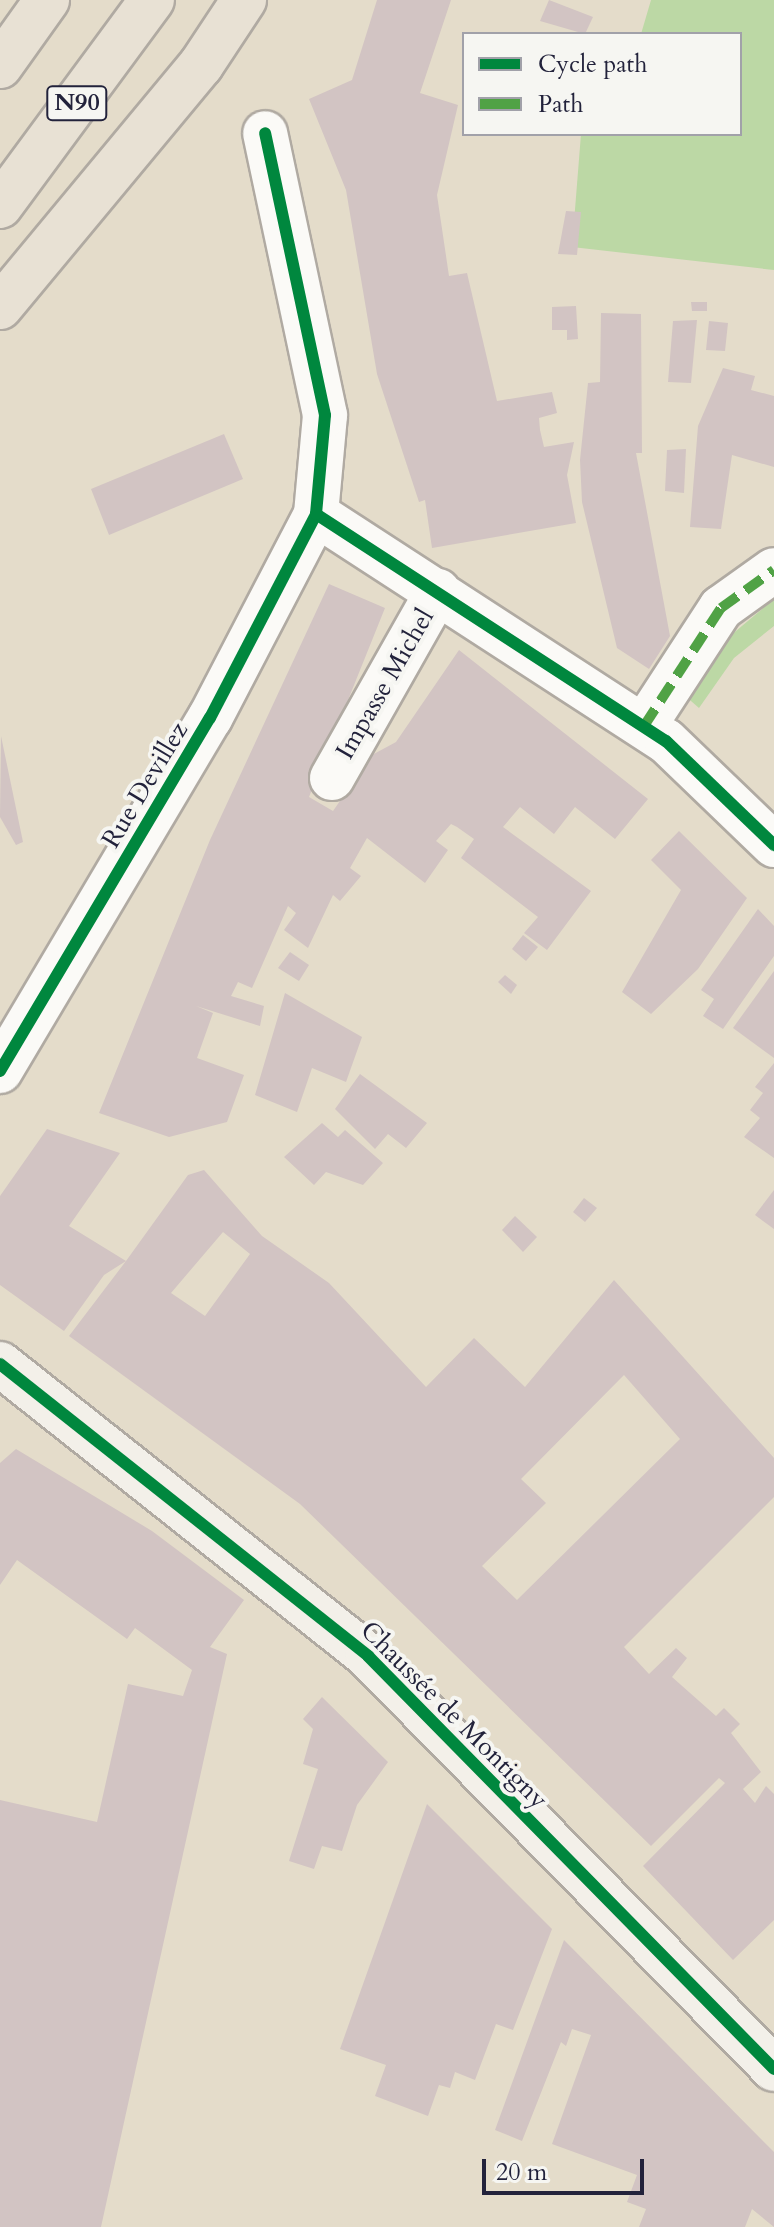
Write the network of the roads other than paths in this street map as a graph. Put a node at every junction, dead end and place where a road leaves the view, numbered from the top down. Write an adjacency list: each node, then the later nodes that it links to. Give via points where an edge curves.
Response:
1 (47, 0): 4 (highway)
2 (152, 0): 6 (highway, N90)
3 (244, 0): 7 (highway, via 201,65)
4 (0, 66)
5 (265, 133): 8 (street, Rue Devillez, via 325,415)
6 (0, 206)
7 (0, 307)
8 (316, 514): 10 (street); 14 (street, Rue Devillez, via 210,718)
9 (774, 570): 11 (street, via 721,608)
10 (438, 591): 11 (street); 12 (street, Impasse Michel)
11 (644, 726): 13 (street)
12 (332, 778)
13 (774, 845)
14 (0, 1071)
15 (0, 1364): 16 (main road, Chaussée de Montigny, via 368,1656)
16 (774, 2069)

